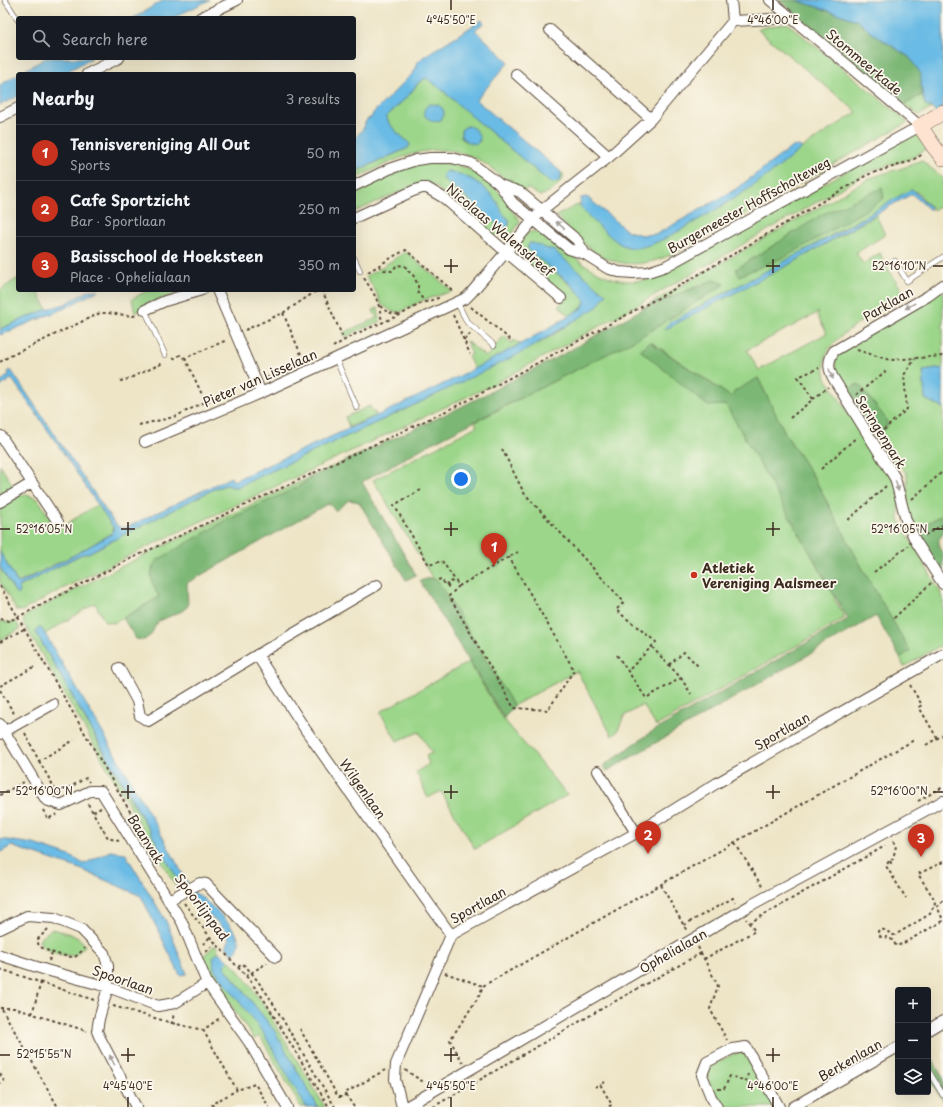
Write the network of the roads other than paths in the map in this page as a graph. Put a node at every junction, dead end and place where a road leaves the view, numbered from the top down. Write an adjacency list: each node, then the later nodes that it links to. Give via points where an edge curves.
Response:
1 (5, 0): 6 (lane)
2 (236, 0): 5 (street)
3 (730, 0): 8 (street)
4 (770, 0): 7 (street, Stommeerkade)
5 (204, 16)
6 (16, 17)
7 (791, 18): 8 (street); 17 (street, Stommeerkade)
8 (733, 21): 16 (street)
9 (550, 30): 16 (street)
10 (115, 60): 11 (street)
11 (91, 72)
12 (516, 74): 19 (street)
13 (16, 109): 15 (street)
14 (943, 112): 17 (street)
15 (0, 117)
16 (651, 119): 19 (street)
17 (923, 123): 18 (street); 26 (street, Burgemeester Hoffscholteweg, via 666,266 648,272 619,272 600,265)
18 (939, 153)
19 (609, 157): 22 (street)
20 (356, 185): 21 (street, Burgemeester Hoffscholteweg, via 402,164 430,158 452,158 471,163)
21 (500, 185): 22 (street, Burgemeester Hoffscholteweg, via 520,192); 24 (street, Burgemeester Hoffscholteweg, via 512,202)
22 (542, 210): 24 (street); 26 (street, Burgemeester Hoffscholteweg, one-way to 22, via 577,240)
23 (356, 217): 25 (street, Nicolaas Walensdreef, via 412,191 427,188 444,198)
24 (534, 219): 25 (street, Pieter van Lisselaan); 26 (street, Burgemeester Hoffscholteweg, via 569,248)
25 (506, 252): 34 (street, Nicolaas Walensdreef); 35 (street, Pieter van Lisselaan, via 471,293)
26 (586, 254)
27 (943, 258): 28 (lane, via 907,281)
28 (895, 261)
29 (356, 262): 30 (lane)
30 (361, 273)
31 (943, 286): 40 (street, Parklaan, one-way to 40, via 834,350)
32 (196, 292): 36 (street)
33 (218, 292): 41 (street)
34 (561, 298)
35 (456, 302): 37 (lane, via 467,322); 39 (street, Pieter van Lisselaan)
36 (145, 310): 38 (lane)
37 (494, 345)
38 (165, 355)
39 (336, 359): 41 (street, Pieter van Lisselaan); 42 (lane)
40 (828, 364): 48 (street, Seringenpark, one-way to 48, via 835,381 895,478 906,520 915,540)
41 (259, 388): 44 (street, Pieter van Lisselaan)
42 (357, 408)
43 (1, 436): 45 (street)
44 (145, 442)
45 (32, 483): 46 (street); 47 (street)
46 (0, 502)
47 (58, 522)
48 (941, 580)
49 (376, 585): 51 (street)
50 (943, 654): 57 (street, Sportlaan, via 717,783)
51 (257, 655): 52 (street, via 148,721 140,716 137,700); 60 (street, Wilgenlaan, via 305,729)
52 (119, 668)
53 (53, 704): 54 (street, via 20,723)
54 (1, 730): 58 (street, Baanvak, via 46,800 61,805 90,791 101,791 134,844)
55 (598, 771): 57 (street)
56 (943, 801): 73 (street, Ophelialaan, via 741,911)
57 (636, 833): 60 (street, Sportlaan)
58 (176, 896): 62 (street, via 200,882 206,884); 63 (street, Baanvak, via 182,922)
59 (0, 928): 64 (street, via 27,916 54,918 81,929 104,953 108,966)
60 (451, 935): 72 (street, Sportlaan, via 396,1064 395,1079)
61 (0, 956): 64 (street, Spoorlaan)
62 (276, 957)
63 (207, 983): 64 (street, Spoorlaan, via 175,1003 158,1006); 71 (street, via 249,1042)
64 (108, 987): 70 (street, one-way to 64, via 98,1036 99,1019)
65 (943, 1021): 66 (street)
66 (931, 1028)
67 (895, 1049): 76 (street, Berkenlaan)
68 (931, 1075): 69 (lane)
69 (943, 1095)
70 (136, 1107)
71 (287, 1107)
72 (402, 1107)
73 (406, 1107)
74 (717, 1107): 75 (street, via 702,1075 707,1062 732,1049 746,1047)
75 (779, 1107)
76 (793, 1107)

